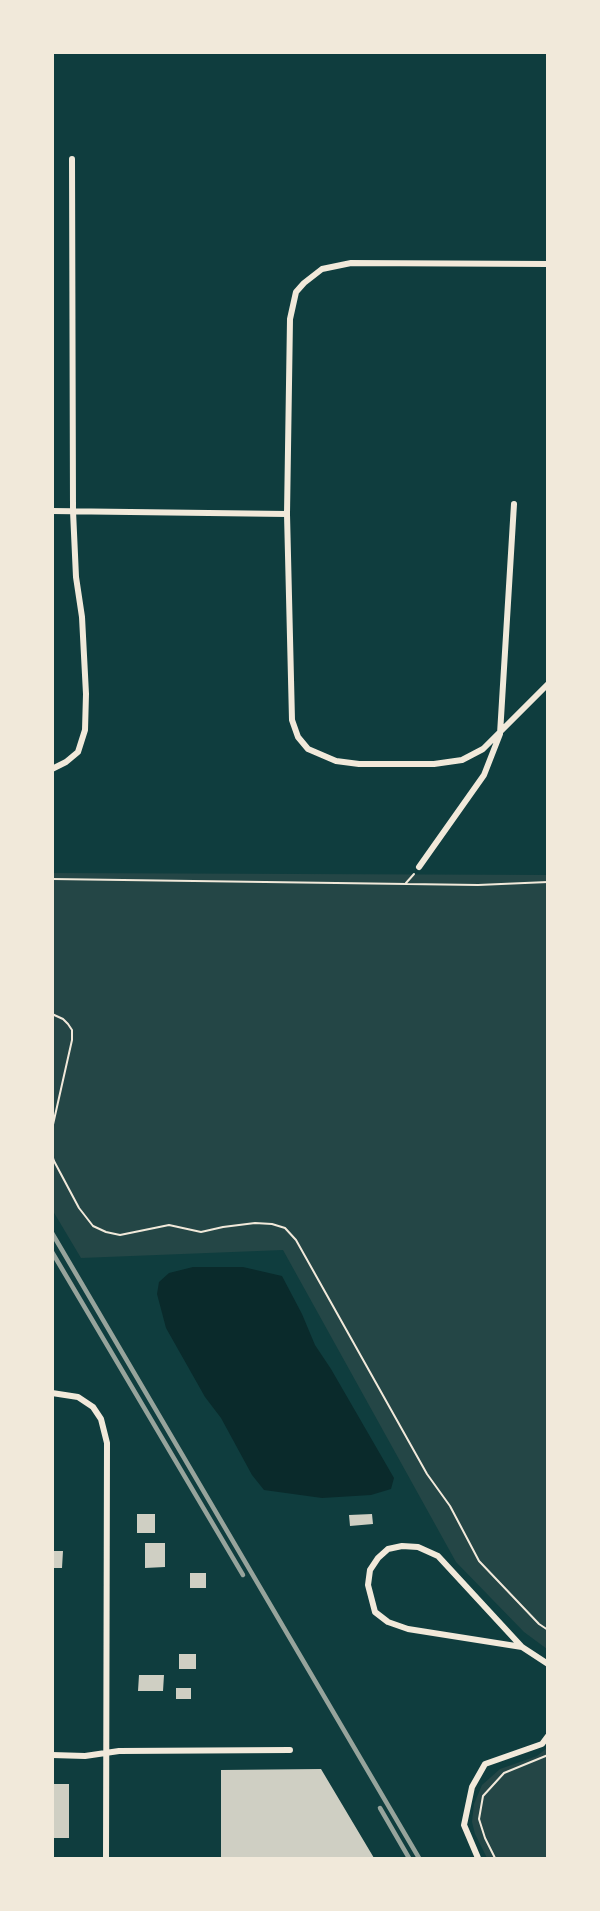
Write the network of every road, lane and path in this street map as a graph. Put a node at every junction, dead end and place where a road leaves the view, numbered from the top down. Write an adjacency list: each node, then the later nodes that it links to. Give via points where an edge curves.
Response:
1 (72, 159): 5 (street)
2 (548, 264): 6 (street, via 351,263 322,269 304,283 296,292 290,319)
3 (514, 504): 8 (street)
4 (52, 511): 5 (street)
5 (74, 511): 6 (street); 9 (street, via 85,730 78,752)
6 (287, 514): 8 (street, via 292,720 308,749 336,761 359,764 434,764 462,760)
7 (548, 684): 8 (street)
8 (500, 734): 10 (street, via 484,775)
9 (52, 769)
10 (419, 867)
11 (52, 879): 12 (path, via 478,885)
12 (548, 882)
13 (52, 1014): 14 (path, via 72,1030)
14 (52, 1129)
15 (52, 1155): 17 (path, via 79,1208 93,1226 106,1232 120,1235 170,1225 201,1233 255,1224 285,1227 479,1561)
16 (52, 1393): 22 (street, via 78,1397 93,1407 101,1419 107,1443)
17 (548, 1630)
18 (522, 1647): 18 (street, via 408,1629 388,1622 375,1612 368,1585 370,1570 388,1549 402,1546 418,1546 438,1556); 19 (street)
19 (548, 1664)
20 (548, 1736): 26 (street, via 542,1744 485,1764 472,1786 464,1826)
21 (290, 1750): 22 (street)
22 (106, 1753): 23 (street); 25 (street)
23 (52, 1755)
24 (548, 1755): 27 (path, via 504,1773 483,1796 479,1819)
25 (106, 1858)
26 (478, 1858)
27 (495, 1858)

